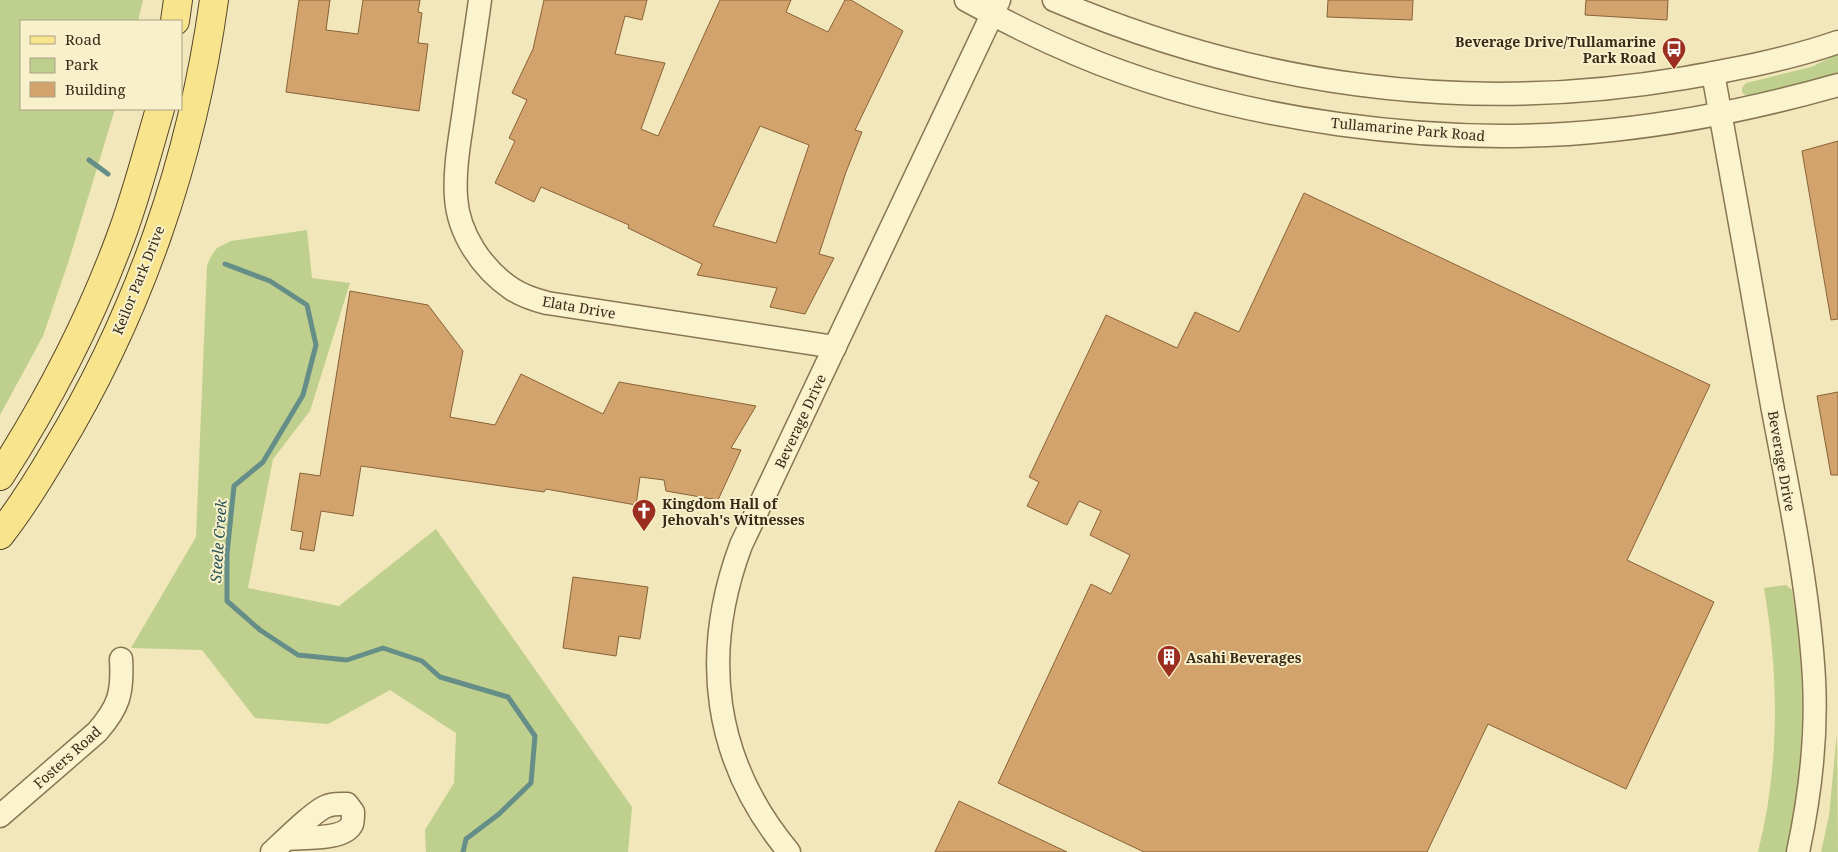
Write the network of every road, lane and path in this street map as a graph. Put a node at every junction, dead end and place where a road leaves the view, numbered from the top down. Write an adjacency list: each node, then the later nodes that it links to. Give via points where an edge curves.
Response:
1 (178, 0): 7 (main road)
2 (214, 0): 15 (main road, Keilor Park Drive, via 206,56 183,154 135,295 75,420)
3 (480, 0): 13 (street, Elata Drive, via 457,164 456,199 462,227 470,244 500,280 513,290 547,303)
4 (966, 0): 6 (street, Tullamarine Park Road)
5 (1054, 0): 9 (street, via 1184,48 1269,70 1370,87 1521,94 1607,89)
6 (995, 7): 12 (street, Tullamarine Park Road, via 1076,54 1155,83 1281,114 1372,128 1461,135 1552,135 1611,131); 13 (street, Beverage Drive)
7 (175, 20)
8 (1838, 42): 9 (street)
9 (1714, 73): 12 (street, Beverage Drive)
10 (1838, 85): 12 (street, Tullamarine Park Road)
11 (160, 110): 14 (main road, via 120,239 88,318 54,386)
12 (1721, 114): 19 (street, Beverage Drive, via 1810,632 1814,728)
13 (835, 347): 18 (street, Beverage Drive, via 741,545 725,594 720,623 719,692 731,748 756,807)
14 (0, 476)
15 (0, 535)
16 (121, 659): 17 (street, Fosters Road, via 122,689 112,714 97,732)
17 (0, 816)
18 (789, 852)
19 (1798, 852)

